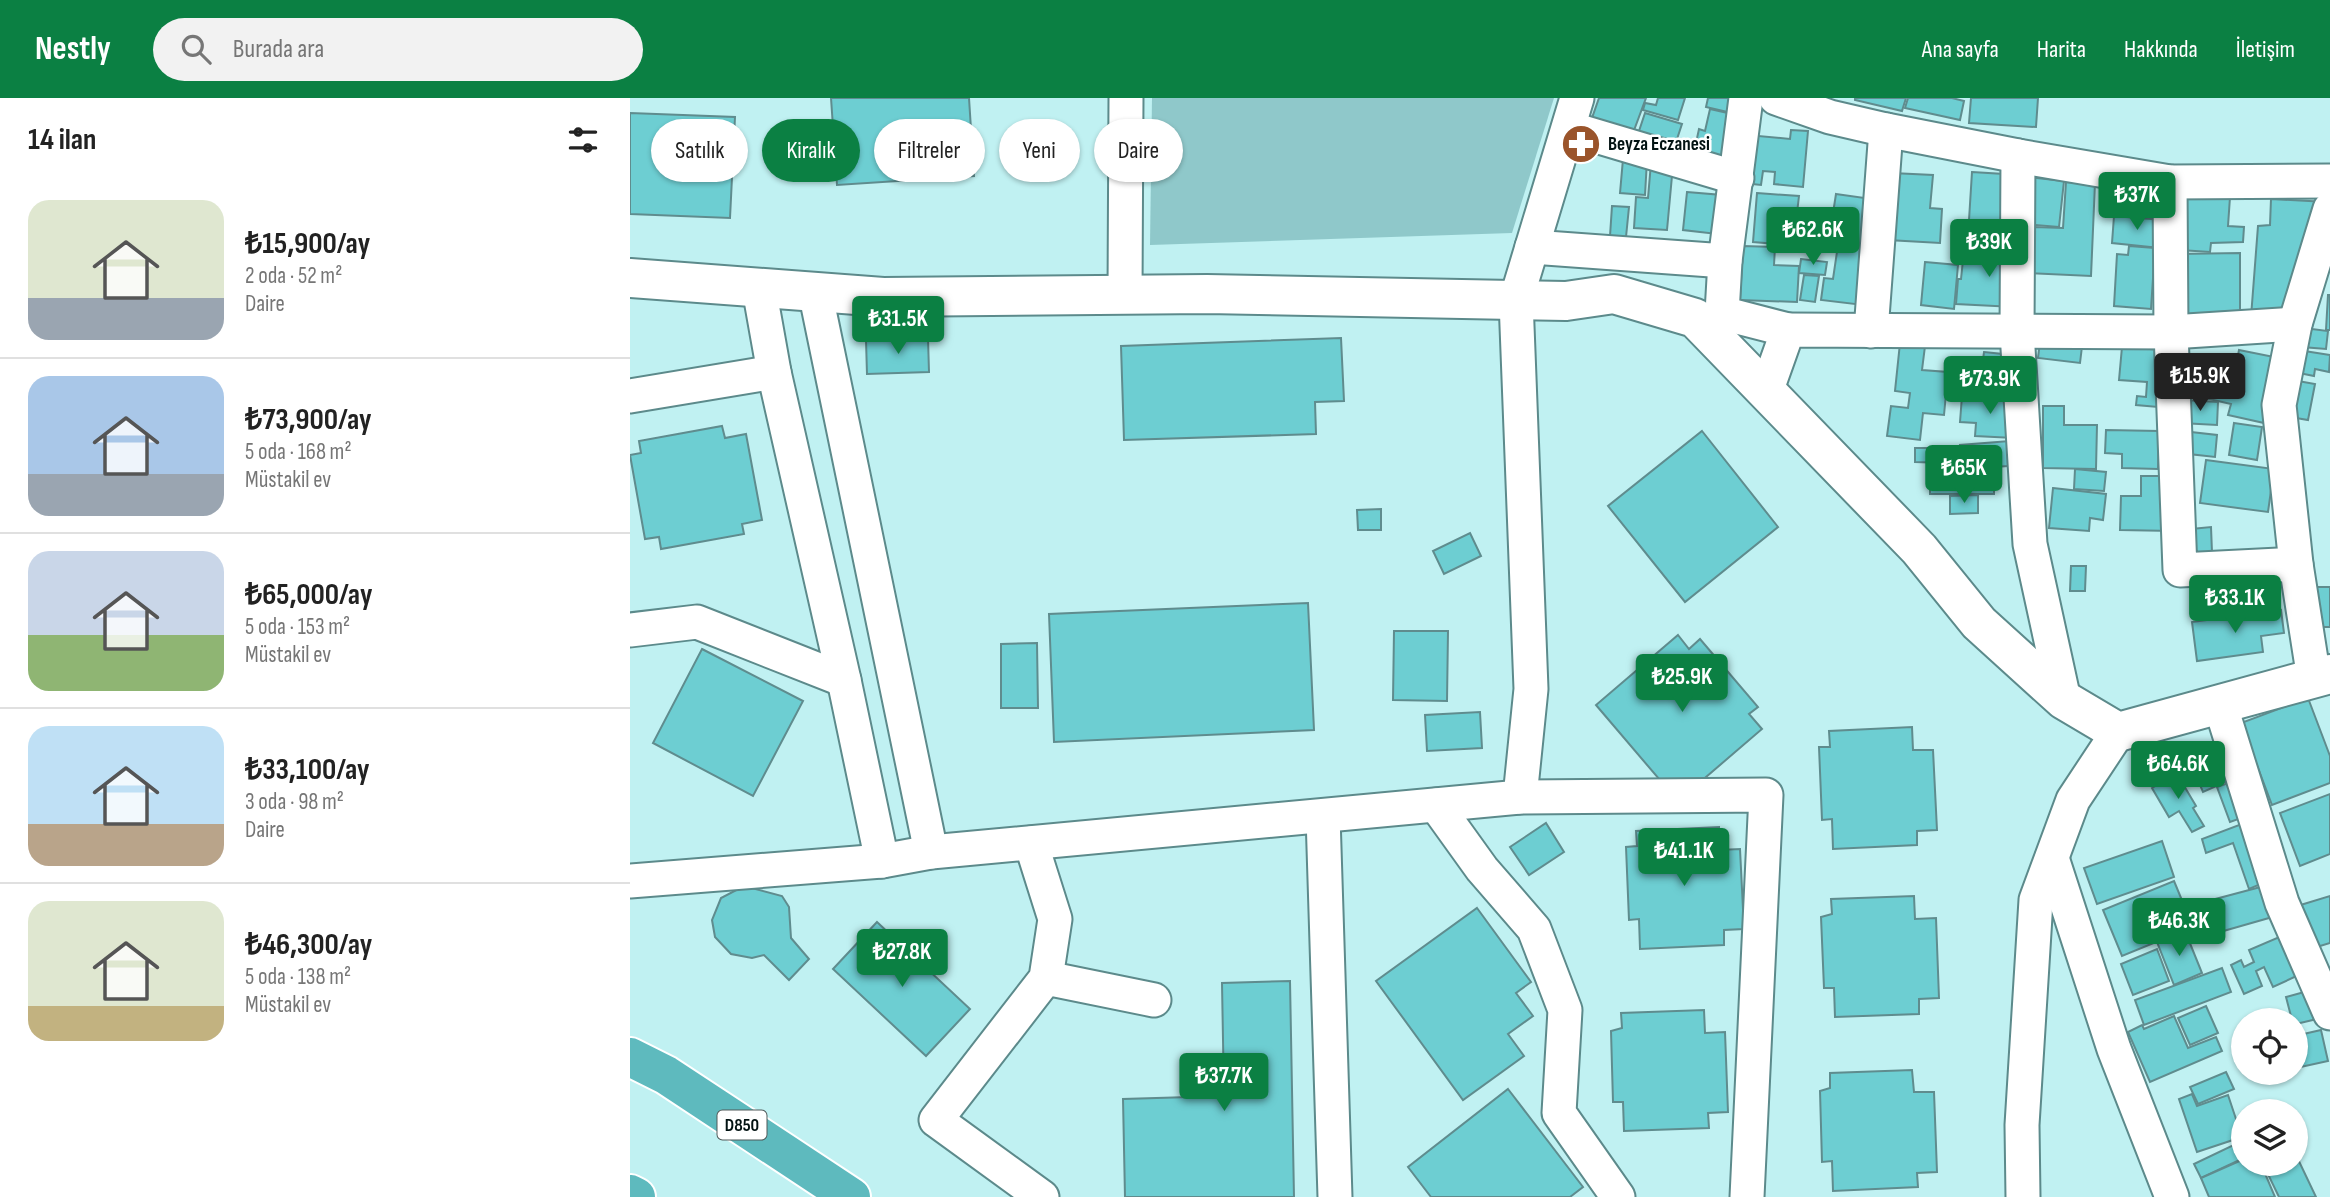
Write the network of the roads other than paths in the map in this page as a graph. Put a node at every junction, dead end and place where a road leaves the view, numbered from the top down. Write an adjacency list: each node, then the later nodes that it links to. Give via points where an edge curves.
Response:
1 (1126, 98): 16 (street)
2 (1746, 98): 7 (street)
3 (1776, 98): 5 (street)
4 (1573, 113): 7 (street); 11 (street)
5 (1886, 130): 6 (street); 20 (street)
6 (2018, 156): 9 (street); 21 (street)
7 (1737, 178): 12 (street)
8 (2330, 181): 9 (street)
9 (2170, 182): 22 (street)
10 (2330, 209): 18 (street)
11 (1532, 247): 12 (street); 17 (street)
12 (1725, 261): 19 (street, via 1722,313)
13 (630, 278): 14 (street)
14 (759, 288): 15 (street); 23 (street)
15 (815, 292): 16 (street, via 883,297); 37 (street)
16 (1125, 295): 17 (street)
17 (1516, 300): 24 (street, via 1566,301 1614,294 1695,318); 33 (street, via 1531,690)
18 (2295, 324): 22 (street); 26 (street, via 2279,405)
19 (1787, 330): 20 (street); 24 (street)
20 (1871, 331): 21 (street)
21 (2017, 332): 22 (street); 30 (street, via 2030,544)
22 (2171, 332): 26 (street, via 2180,570)
23 (774, 372): 25 (street); 29 (street)
24 (1766, 392): 30 (street, via 1919,550 1979,623)
25 (630, 397)
26 (2296, 564): 28 (street)
27 (630, 630): 29 (street, via 697,622)
28 (2322, 676): 31 (street)
29 (844, 680): 39 (street)
30 (2064, 700): 32 (street)
31 (2220, 704): 32 (street); 43 (street, via 2282,903)
32 (2118, 732): 38 (street, via 2073,800)
33 (1520, 797): 34 (street); 51 (street, via 1766,795)
34 (1436, 805): 35 (street); 50 (street, via 1482,869 1534,929 1565,1010 1559,1113)
35 (1323, 816): 36 (street); 49 (street)
36 (1031, 843): 37 (street); 41 (street, via 1055,919)
37 (931, 852): 39 (street)
38 (2052, 858): 52 (street, via 2036,900 2022,1125); 53 (street, via 2114,1049)
39 (882, 861): 40 (street)
40 (630, 881)
41 (1046, 978): 42 (street); 48 (street, via 936,1120)
42 (1154, 1000)
43 (2330, 1013)
44 (630, 1058): 47 (highway, D850, via 666,1075)
45 (630, 1194): 46 (highway)
46 (636, 1197)
47 (850, 1197)
48 (1042, 1197)
49 (1335, 1197)
50 (1618, 1197)
51 (1747, 1197)
52 (2023, 1197)
53 (2172, 1197)

